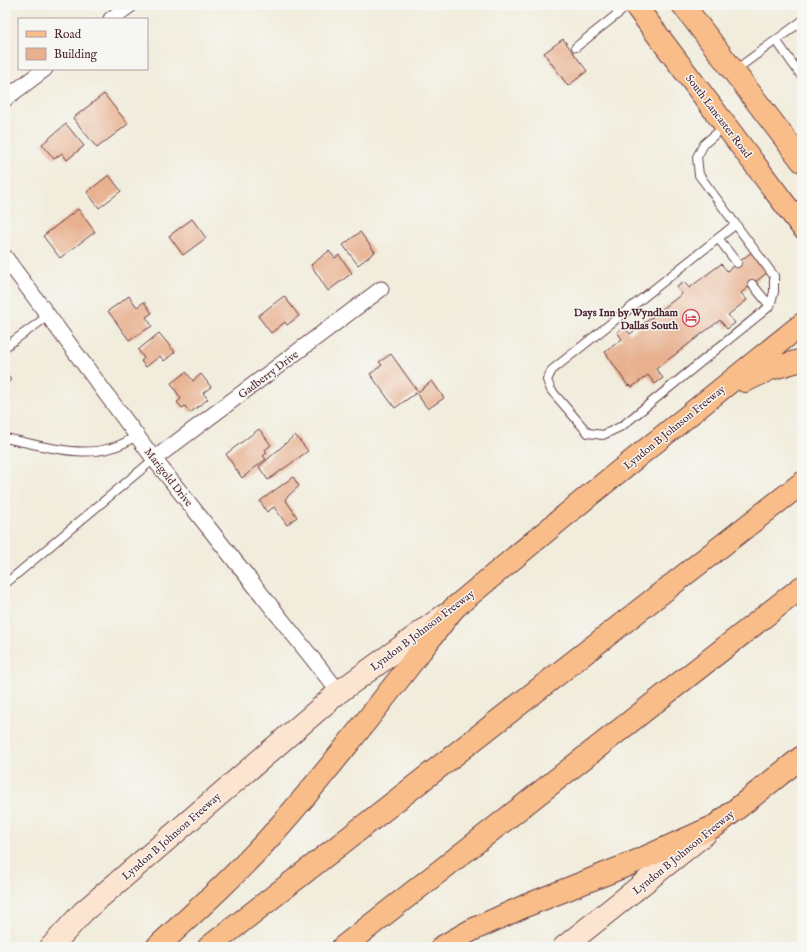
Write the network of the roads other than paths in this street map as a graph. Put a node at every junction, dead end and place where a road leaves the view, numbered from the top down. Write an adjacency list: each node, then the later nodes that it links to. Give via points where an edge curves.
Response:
1 (130, 5): 5 (street)
2 (629, 5): 8 (lane)
3 (635, 5): 13 (main road, South Lancaster Road)
4 (683, 5): 10 (main road)
5 (112, 18)
6 (802, 21): 7 (lane)
7 (776, 40): 10 (lane); 11 (lane)
8 (576, 47)
9 (44, 70): 12 (street)
10 (734, 72): 14 (main road)
11 (801, 72)
12 (5, 99)
13 (726, 125): 15 (lane, via 704,144 697,157 699,175); 16 (main road, South Lancaster Road)
14 (802, 161)
15 (736, 224): 17 (lane); 22 (lane, via 774,276 774,292)
16 (802, 227)
17 (718, 238): 19 (lane); 22 (lane, via 552,370 547,380 551,390 588,433 603,435 622,426)
18 (5, 257): 23 (street, Marigold Drive)
19 (737, 264)
20 (752, 284): 22 (lane)
21 (381, 289): 30 (street, Gadberry Drive)
22 (770, 306)
23 (48, 316): 25 (lane); 28 (street, Marigold Drive)
24 (802, 324): 27 (main road, Lyndon B Johnson Freeway)
25 (5, 347)
26 (802, 360): 27 (main road, via 770,369)
27 (708, 400): 34 (main road, Lyndon B Johnson Freeway)
28 (137, 436): 29 (lane, via 115,448 78,453); 30 (street, Marigold Drive)
29 (5, 438)
30 (154, 459): 32 (lane); 35 (street, Marigold Drive)
31 (802, 482): 40 (main road)
32 (5, 584)
33 (802, 587): 41 (main road)
34 (454, 608): 35 (main road, Lyndon B Johnson Freeway); 39 (main road, via 316,785 226,883)
35 (339, 692): 38 (main road, Lyndon B Johnson Freeway, via 83,912)
36 (802, 757): 37 (main road, Lyndon B Johnson Freeway)
37 (715, 826): 42 (main road, via 630,864 525,906); 43 (main road, Lyndon B Johnson Freeway)
38 (51, 947)
39 (157, 947)
40 (209, 947)
41 (343, 947)
42 (442, 947)
43 (564, 947)

